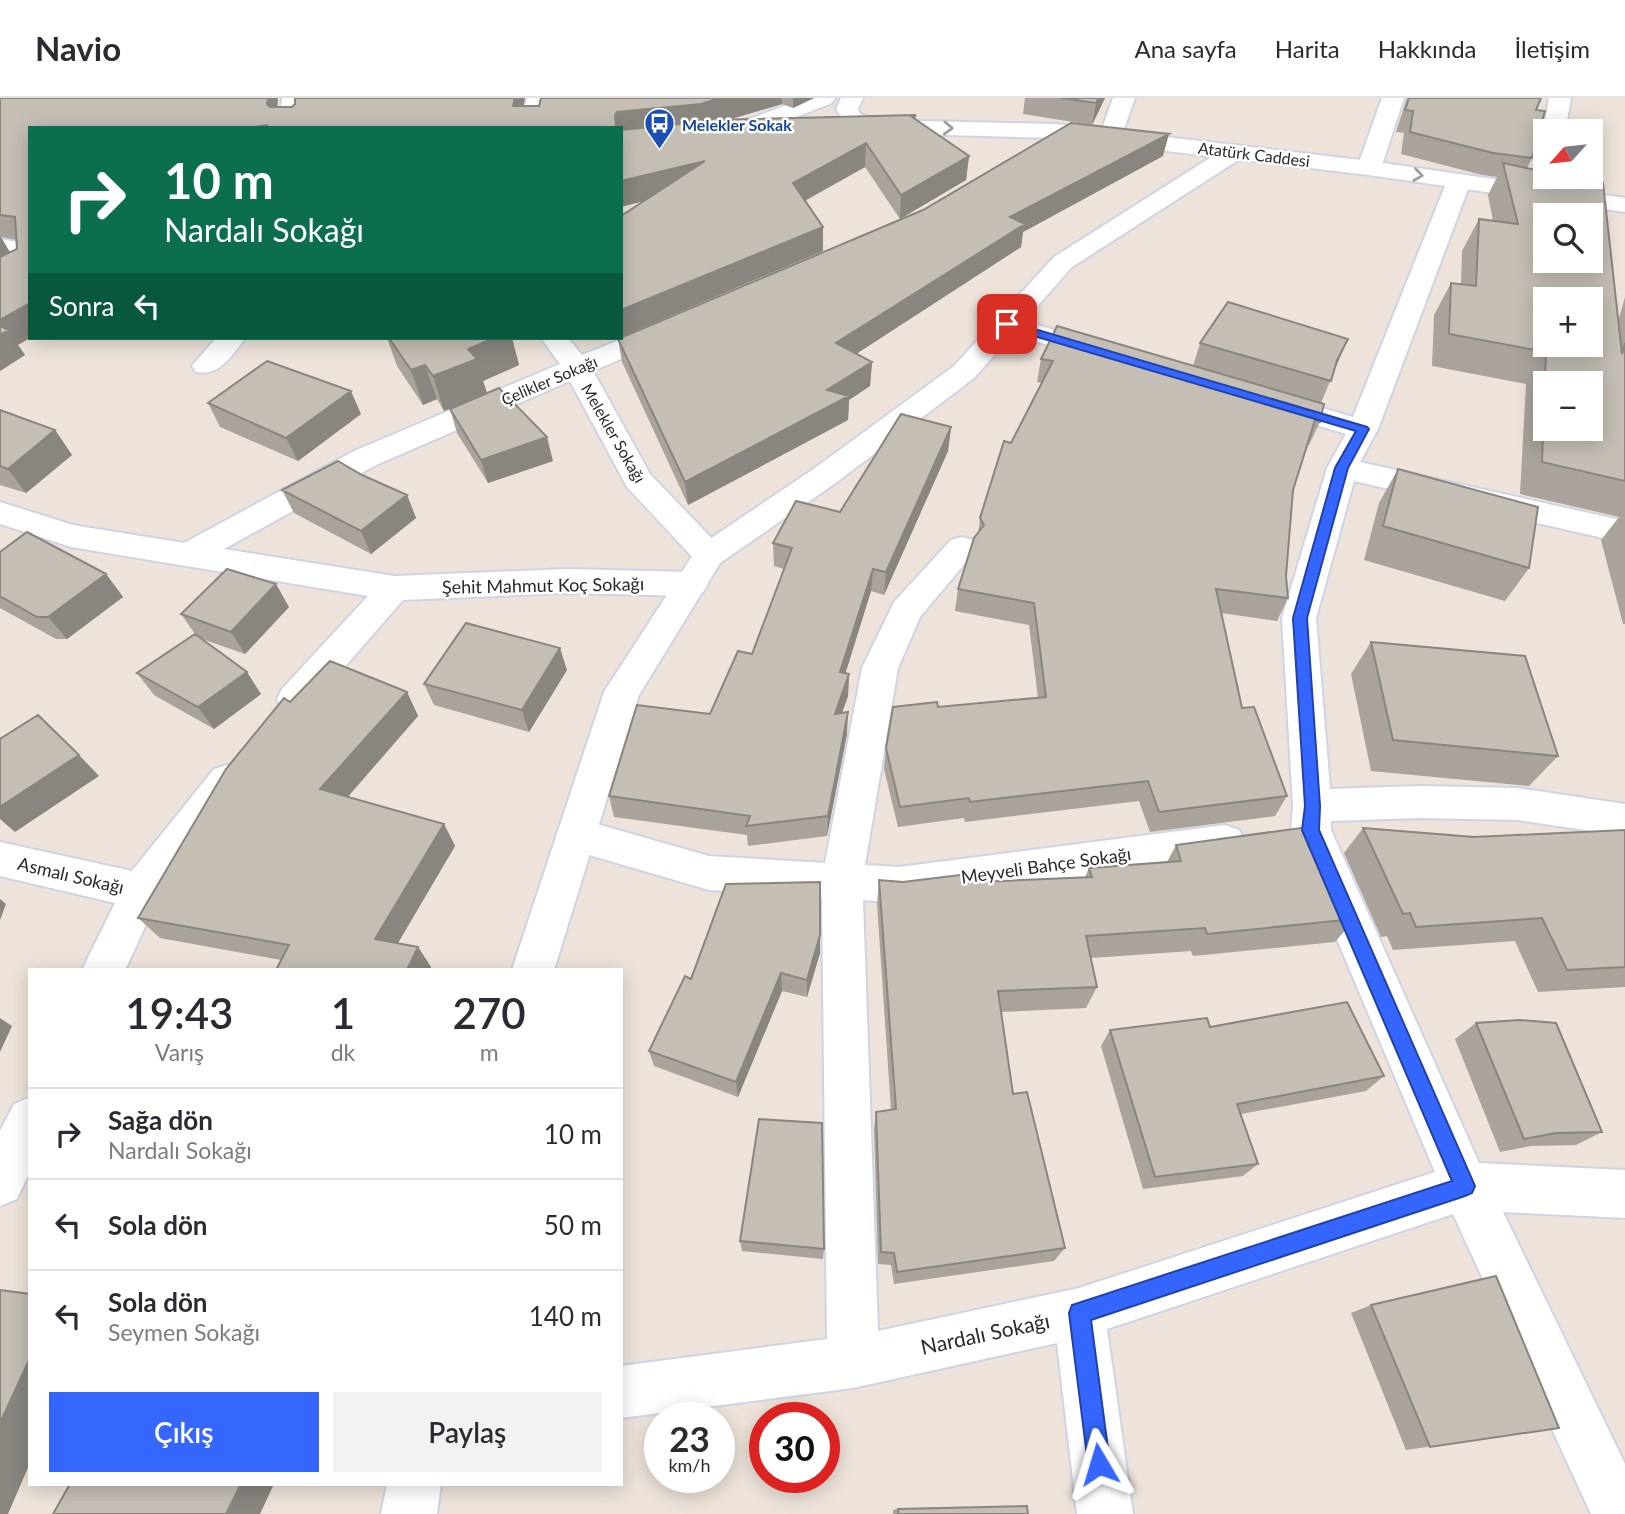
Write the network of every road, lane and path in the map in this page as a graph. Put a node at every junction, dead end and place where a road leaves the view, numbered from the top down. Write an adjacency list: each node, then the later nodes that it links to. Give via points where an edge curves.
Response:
1 (293, 98): 10 (street)
2 (538, 98): 11 (street)
3 (824, 98): 9 (street)
4 (852, 98): 12 (street, Atatürk Caddesi, via 847,108 852,118)
5 (1124, 98): 14 (street)
6 (1393, 98): 18 (street)
7 (1560, 98): 8 (street)
8 (1556, 119)
9 (760, 123): 12 (street, Atatürk Caddesi); 15 (street, via 679,143)
10 (290, 126)
11 (531, 126)
12 (880, 126): 13 (street, Atatürk Caddesi, one-way to 13)
13 (1056, 131): 14 (street, Atatürk Caddesi); 17 (street)
14 (1110, 137): 16 (street, Atatürk Caddesi)
15 (623, 146)
16 (1235, 152): 18 (street, Atatürk Caddesi); 26 (street, via 1063,261)
17 (1024, 157)
18 (1369, 168): 19 (street, Atatürk Caddesi, one-way to 19)
19 (1459, 181): 20 (street, Atatürk Caddesi); 33 (street)
20 (1533, 184)
21 (1563, 189): 22 (street, Atatürk Caddesi)
22 (1625, 205)
23 (0, 247): 24 (street)
24 (28, 252)
25 (698, 316): 31 (street, Çelikler Sokağı)
26 (1007, 324): 29 (street); 39 (street, via 964,372 827,475)
27 (229, 340): 30 (street)
28 (556, 340): 31 (street, Melekler Sokağı)
29 (1125, 359)
30 (206, 366)
31 (577, 368): 38 (street, Çelikler Sokağı, via 365,458); 39 (street, Melekler Sokağı, via 638,480)
32 (1244, 394): 33 (street)
33 (1363, 429): 34 (street)
34 (1342, 468): 36 (street); 44 (street, via 1300,618)
35 (0, 513): 38 (street, Şehit Mahmut Koç Sokağı, via 71,536)
36 (1625, 533)
37 (962, 548): 48 (street, via 906,611 880,668)
38 (190, 554): 41 (street, Şehit Mahmut Koç Sokağı)
39 (709, 555): 40 (street)
40 (691, 584): 41 (street, Şehit Mahmut Koç Sokağı, via 568,581); 46 (street, via 622,692)
41 (394, 588): 42 (street)
42 (271, 726)
43 (246, 757): 49 (street)
44 (1312, 818): 45 (street, Meyveli Bahçe Sokağı, via 1419,802 1518,804); 48 (street, Meyveli Bahçe Sokağı, via 1263,837 899,885); 54 (street)
45 (1625, 820)
46 (576, 835): 48 (street, Meyveli Bahçe Sokağı, via 709,873); 51 (street)
47 (0, 859): 49 (street, Asmalı Sokağı)
48 (842, 882): 57 (street)
49 (141, 891): 50 (street)
50 (104, 968)
51 (534, 968)
52 (28, 1124): 53 (street)
53 (0, 1182)
54 (1465, 1186): 55 (street, Nardalı Sokağı); 56 (street, Nardalı Sokağı); 62 (street)
55 (1625, 1194)
56 (1079, 1313): 57 (street, Nardalı Sokağı); 61 (street)
57 (853, 1362): 58 (street, Nardalı Sokağı)
58 (623, 1392)
59 (414, 1486): 60 (street)
60 (408, 1514)
61 (1105, 1514)
62 (1620, 1514)

